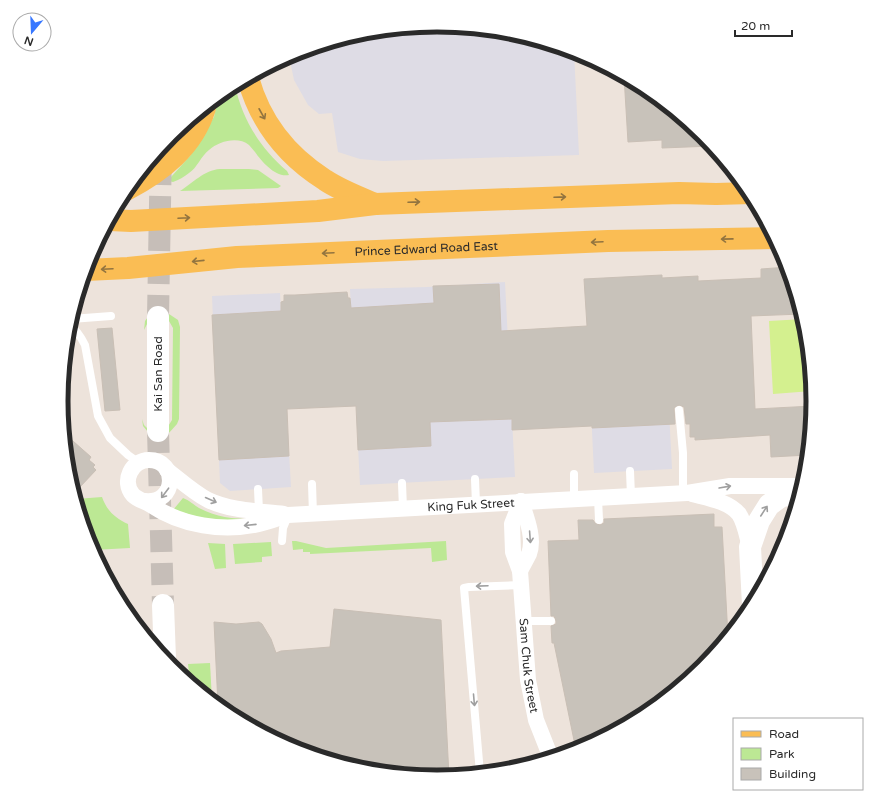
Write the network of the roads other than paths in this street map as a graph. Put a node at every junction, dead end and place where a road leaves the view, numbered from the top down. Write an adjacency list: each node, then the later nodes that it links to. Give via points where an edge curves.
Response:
1 (250, 83): 5 (main road, one-way to 5, via 258,108 289,152 326,181)
2 (201, 118): 3 (main road, via 190,140 182,149 162,168)
3 (141, 182)
4 (742, 193): 5 (main road, one-way to 4, via 679,193)
5 (375, 204): 6 (main road, one-way to 5, via 318,211)
6 (116, 220)
7 (768, 238): 8 (main road, Prince Edward Road East, one-way to 8, via 608,241 237,257)
8 (93, 270)
9 (111, 316): 11 (lane)
10 (158, 317): 14 (main road, Kai San Road)
11 (78, 318)
12 (76, 330): 15 (lane, via 85,345 98,416 118,447)
13 (679, 410): 24 (lane)
14 (158, 431)
15 (138, 462): 16 (street, via 154,460); 30 (street, King Fuk Street, via 129,474 129,488 138,499)
16 (167, 470): 30 (street, one-way to 30, via 170,482 166,493 157,500); 33 (street, one-way to 33, via 208,500)
17 (630, 471): 26 (lane)
18 (574, 474): 28 (lane)
19 (475, 479): 31 (lane)
20 (402, 483): 32 (lane)
21 (312, 484): 34 (lane)
22 (796, 486): 24 (street, King Fuk Street, one-way to 22, via 730,486)
23 (258, 489): 33 (lane)
24 (685, 493): 26 (street, King Fuk Street); 38 (street, via 725,504 735,511 743,522)
25 (795, 493): 38 (main road, one-way to 25, via 768,505 780,497)
26 (631, 496): 27 (street, King Fuk Street)
27 (598, 498): 28 (street, King Fuk Street); 36 (lane)
28 (574, 499): 29 (street, King Fuk Street)
29 (521, 501): 31 (street, King Fuk Street); 39 (street, Sam Chuk Street, via 512,524 513,552)
30 (145, 502): 35 (street, King Fuk Street, one-way to 30, via 258,524 220,527 181,520 162,513)
31 (476, 504): 32 (street, King Fuk Street)
32 (403, 508): 34 (street, King Fuk Street)
33 (259, 511): 35 (street)
34 (313, 514): 35 (street, King Fuk Street)
35 (288, 515): 37 (lane, via 282,528)
36 (599, 520)
37 (282, 541)
38 (750, 547): 40 (main road)
39 (520, 578): 42 (street, Sam Chuk Street); 46 (lane, one-way to 46, via 464,588)
40 (752, 593)
41 (163, 605): 44 (main road)
42 (523, 621): 43 (lane); 45 (street, Sam Chuk Street, via 528,680 536,720)
43 (551, 621)
44 (165, 649)
45 (549, 752)
46 (480, 768)

